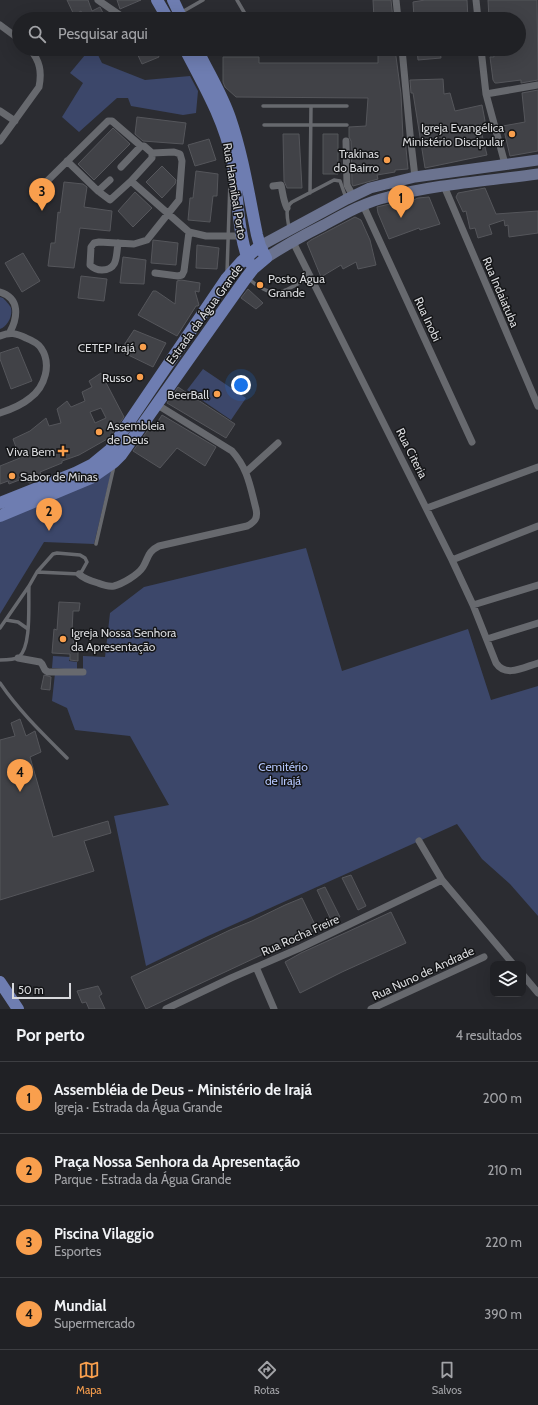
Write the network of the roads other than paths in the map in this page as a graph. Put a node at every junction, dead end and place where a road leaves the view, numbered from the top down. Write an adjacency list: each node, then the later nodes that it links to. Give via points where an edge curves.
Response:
1 (98, 0): 8 (street)
2 (157, 0): 9 (main road)
3 (173, 0): 10 (main road)
4 (203, 0): 11 (lane)
5 (237, 0): 12 (lane)
6 (396, 0): 13 (street)
7 (476, 0): 14 (street)
8 (115, 12)
9 (164, 12)
10 (178, 12)
11 (186, 12)
12 (244, 12)
13 (397, 12)
14 (477, 12)
15 (0, 25): 16 (street)
16 (12, 34)
17 (34, 56): 28 (street, via 40,67 41,77 35,93)
18 (188, 56): 36 (main road, Rua Hannibal Porto, via 220,119)
19 (201, 56): 58 (main road, Rua Hannibal Porto, via 230,118)
20 (403, 56): 42 (street)
21 (482, 56): 23 (street)
22 (538, 85): 23 (street)
23 (486, 94): 39 (street)
24 (263, 106): 25 (lane)
25 (311, 106): 26 (lane); 30 (lane)
26 (346, 106)
27 (0, 111): 28 (street)
28 (15, 121): 32 (street)
29 (264, 125): 30 (lane)
30 (311, 125): 31 (lane); 49 (lane)
31 (347, 125)
32 (0, 141)
33 (346, 141): 50 (street, via 347,185)
34 (141, 146): 35 (street); 38 (street, via 112,121 108,121); 40 (street)
35 (152, 153): 44 (street, via 152,158); 53 (street, via 174,152 180,154 182,161 179,200)
36 (232, 158): 56 (lane); 57 (main road, Rua Hannibal Porto)
37 (538, 160): 39 (main road, Estrada da Água Grande)
38 (67, 161): 47 (street); 48 (street)
39 (506, 164): 42 (main road, Estrada da Água Grande)
40 (121, 167)
41 (538, 175): 46 (main road, Estrada da Água Grande)
42 (415, 177): 50 (main road, Estrada da Água Grande, via 370,188)
43 (110, 180): 47 (street)
44 (131, 181): 47 (street, via 110,200); 53 (street)
45 (273, 186): 52 (street, via 281,185 283,201)
46 (444, 186): 51 (main road, Estrada da Água Grande, via 387,197); 71 (street, Rua Indaiatuba)
47 (98, 191)
48 (35, 192)
49 (310, 193): 50 (lane, via 338,180); 52 (lane, via 288,204)
50 (350, 198): 54 (main road, Estrada da Água Grande)
51 (363, 205): 59 (main road, Estrada da Água Grande); 73 (street, Rua Inobi)
52 (287, 208): 54 (lane)
53 (168, 214): 55 (street); 60 (street, via 147,240 134,244)
54 (290, 229): 58 (main road, Estrada da Água Grande)
55 (189, 232): 56 (street, via 200,236); 63 (street, via 182,275)
56 (228, 236): 57 (street); 66 (lane)
57 (242, 236): 61 (main road, Rua Hannibal Porto)
58 (263, 240): 61 (main road, Estrada da Água Grande); 62 (main road, Rua Hannibal Porto)
59 (293, 242): 62 (main road, Estrada da Água Grande); 65 (street, Rua Citeria)
60 (118, 243): 60 (street, via 94,243 91,247 90,265 100,270 110,270 114,266)
61 (247, 256): 64 (main road, Rua Hannibal Porto); 66 (main road, Estrada da Água Grande)
62 (266, 258): 64 (main road, Estrada da Água Grande)
63 (155, 273)
64 (250, 273): 65 (lane, via 264,290 275,293); 70 (main road, Estrada da Água Grande)
65 (311, 276): 79 (street, Rua Citeria)
66 (226, 279): 78 (main road, Estrada da Água Grande, via 110,450 93,464 76,473)
67 (0, 292): 68 (street, via 11,298 16,308 15,323)
68 (10, 332): 69 (street); 72 (street, via 32,340 41,348 47,368 40,388 30,398)
69 (0, 336)
70 (156, 404): 75 (main road, Estrada da Água Grande); 77 (street, via 232,451)
71 (538, 406)
72 (0, 414)
73 (472, 442)
74 (278, 443): 77 (street)
75 (114, 462): 80 (main road, Estrada da Água Grande, via 91,478); 82 (lane)
76 (538, 467): 79 (street)
77 (246, 472): 85 (street, via 257,515 256,520 247,526 159,546 148,555 138,572 115,586 89,581)
78 (0, 503)
79 (427, 508): 83 (street, Rua Citeria)
80 (0, 516)
81 (538, 526): 83 (street)
82 (96, 544)
83 (452, 560): 88 (street, Rua Citeria)
84 (37, 572): 85 (lane); 85 (lane, via 57,553 80,555 85,558 86,565); 87 (lane)
85 (79, 574)
86 (538, 585): 88 (street)
87 (28, 586): 89 (lane); 92 (lane)
88 (473, 605): 93 (street, Rua Citeria)
89 (6, 620): 91 (lane); 92 (lane, via 18,622)
90 (538, 623): 93 (street)
91 (0, 628)
92 (28, 629): 94 (lane, via 26,646)
93 (486, 639): 96 (street, Rua Citeria, via 501,670 509,671)
94 (18, 658): 95 (lane); 97 (street, via 40,662 48,672)
95 (0, 660)
96 (538, 663)
97 (83, 672)
98 (0, 683): 99 (lane, via 25,715)
99 (67, 758)
100 (419, 841): 101 (street)
101 (442, 880): 103 (street); 104 (street, Rua Rocha Freire)
102 (484, 957): 111 (street, Rua Nuno de Andrade)
103 (510, 961)
104 (256, 967): 109 (street, Rua Rocha Freire); 110 (street)
105 (526, 979): 107 (street)
106 (0, 982): 108 (main road)
107 (538, 993)
108 (18, 1009)
109 (166, 1009)
110 (274, 1009)
111 (371, 1009)

